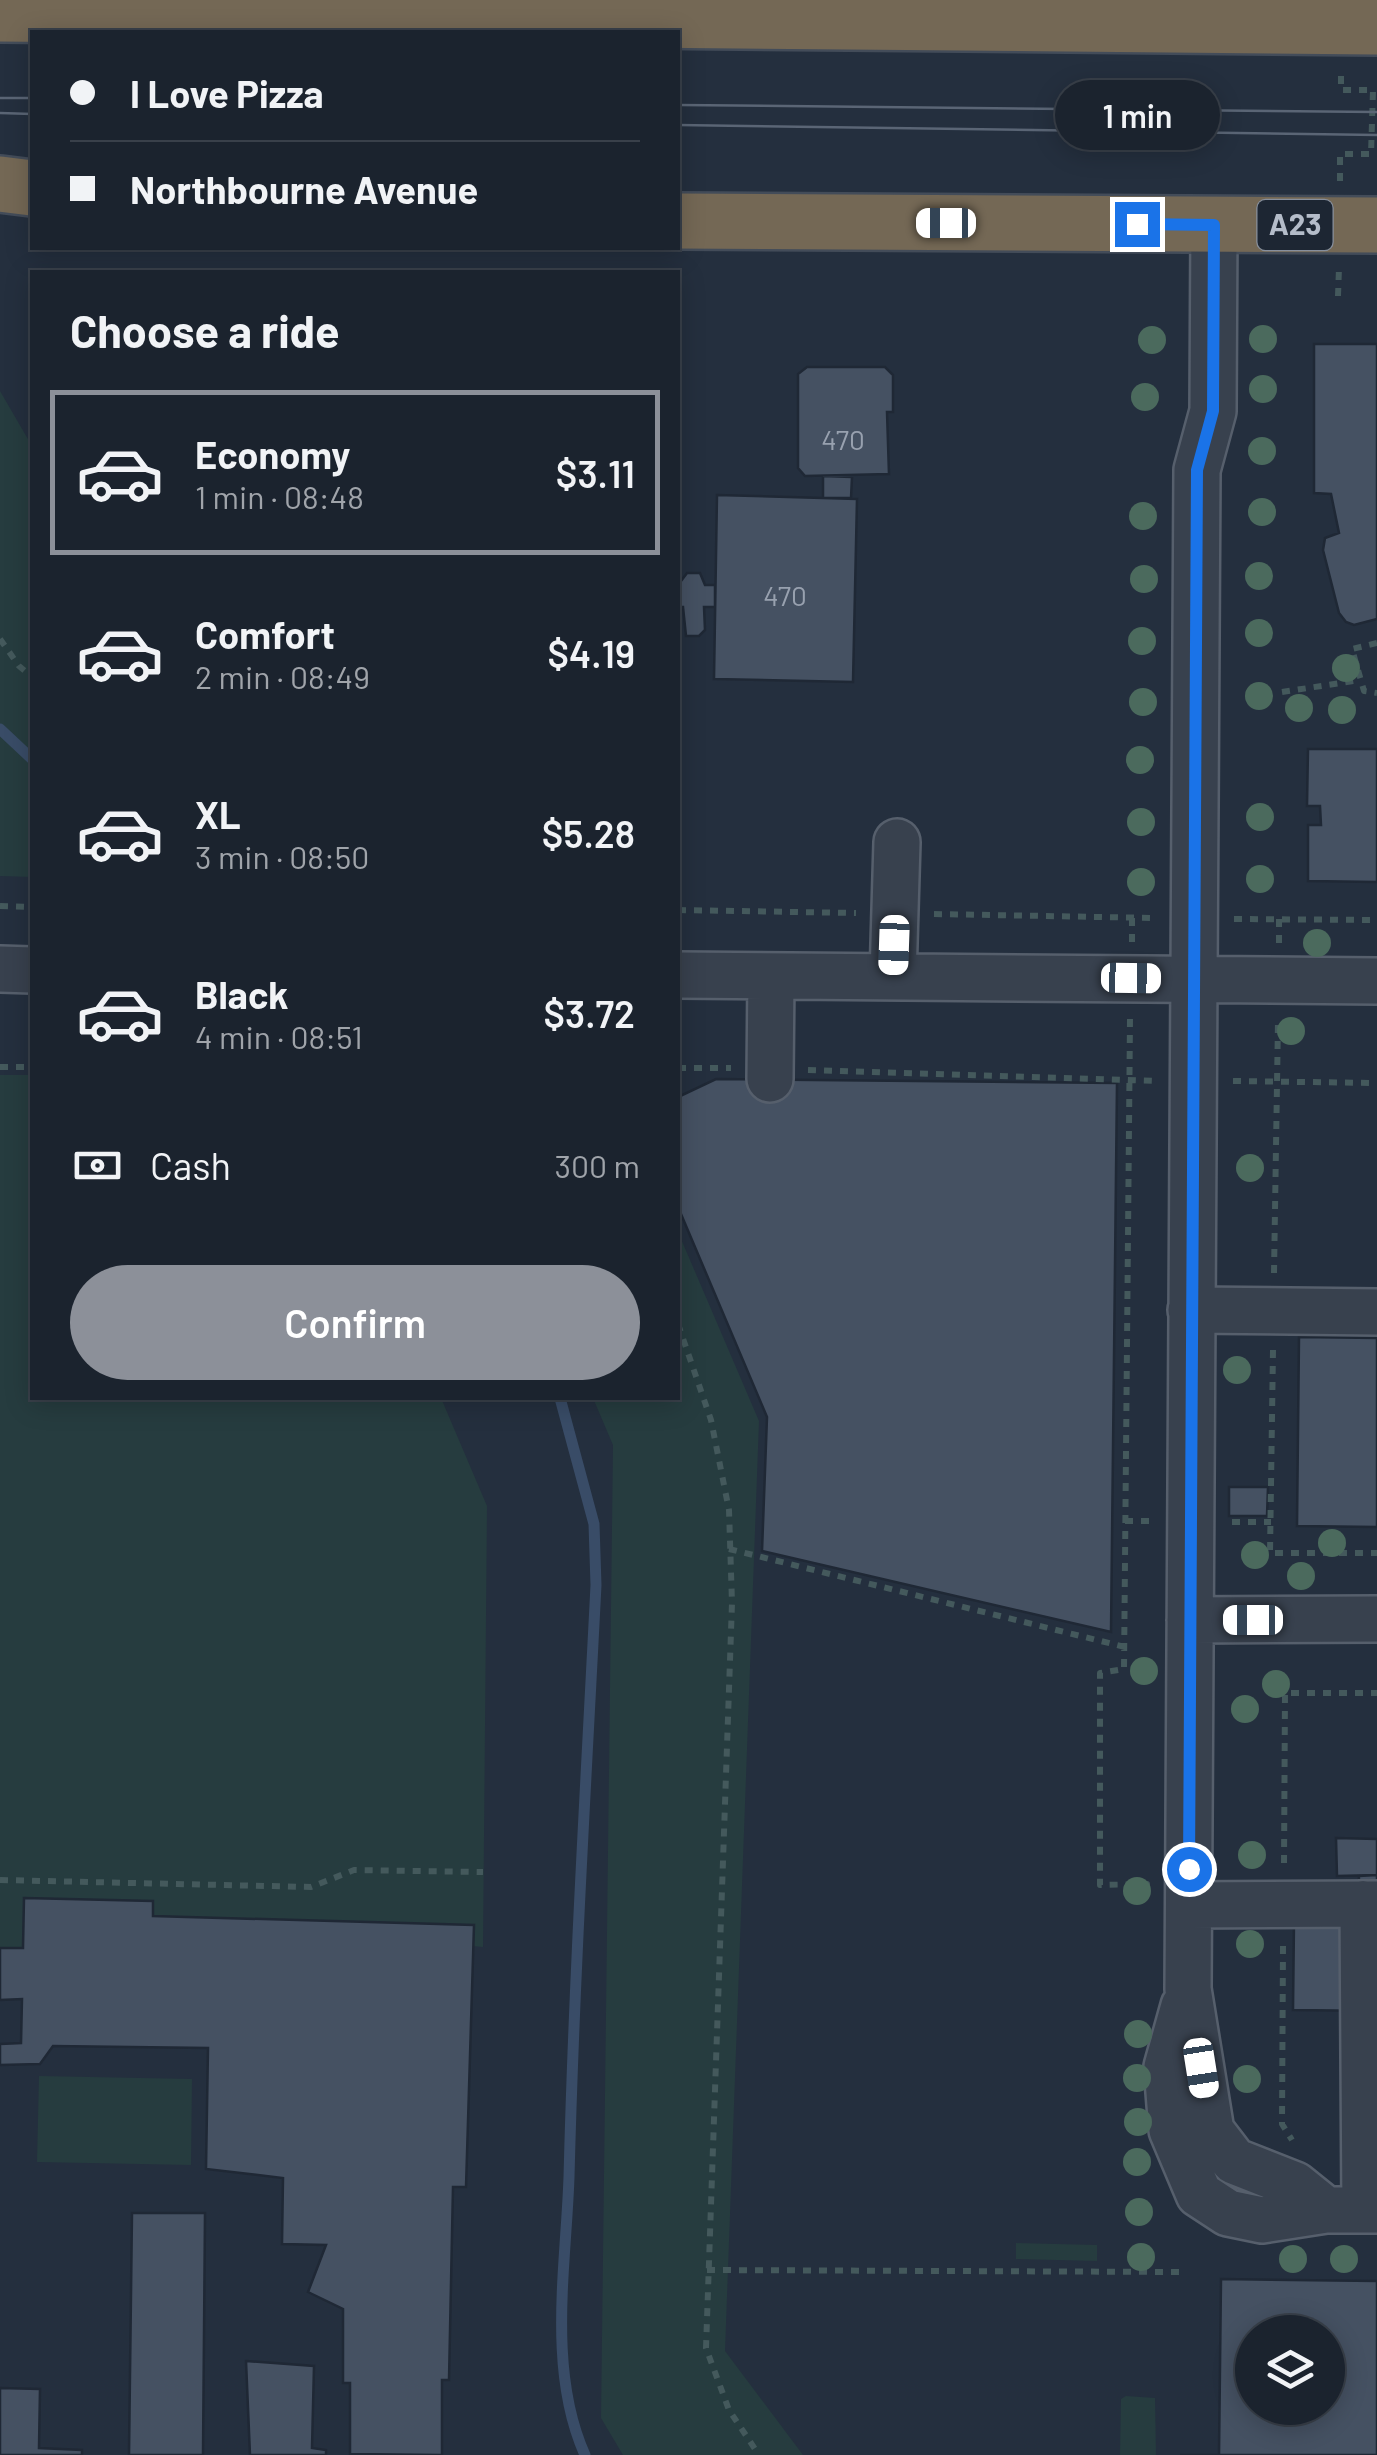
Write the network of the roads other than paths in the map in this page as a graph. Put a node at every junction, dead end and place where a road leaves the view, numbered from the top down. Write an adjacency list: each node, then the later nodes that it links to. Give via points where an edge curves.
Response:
1 (111, 8): 2 (highway); 3 (highway)
2 (177, 8): 4 (highway)
3 (0, 14)
4 (1359, 27)
5 (0, 184): 6 (highway)
6 (30, 188)
7 (0, 214): 8 (highway)
8 (30, 215)
9 (680, 221): 10 (highway, A23)
10 (1214, 225): 11 (highway, A23); 18 (street, via 1213,411 1197,470)
11 (1358, 225)
12 (897, 842): 17 (street)
13 (0, 969): 14 (street)
14 (30, 970)
15 (680, 975): 16 (street)
16 (771, 976): 17 (street); 20 (street)
17 (893, 977): 18 (street)
18 (1192, 980): 19 (street); 21 (street)
19 (1377, 981)
20 (770, 1074)
21 (1191, 1310): 22 (street); 23 (street)
22 (1377, 1312)
23 (1190, 1620): 24 (street); 25 (street)
24 (1377, 1620)
25 (1168, 1904): 26 (street); 27 (street)
26 (1370, 1904): 28 (street)
27 (1188, 1989): 28 (street, via 1210,2131 1234,2161); 28 (street, via 1168,2067 1172,2130 1199,2194 1228,2213 1262,2220)
28 (1356, 2210)

